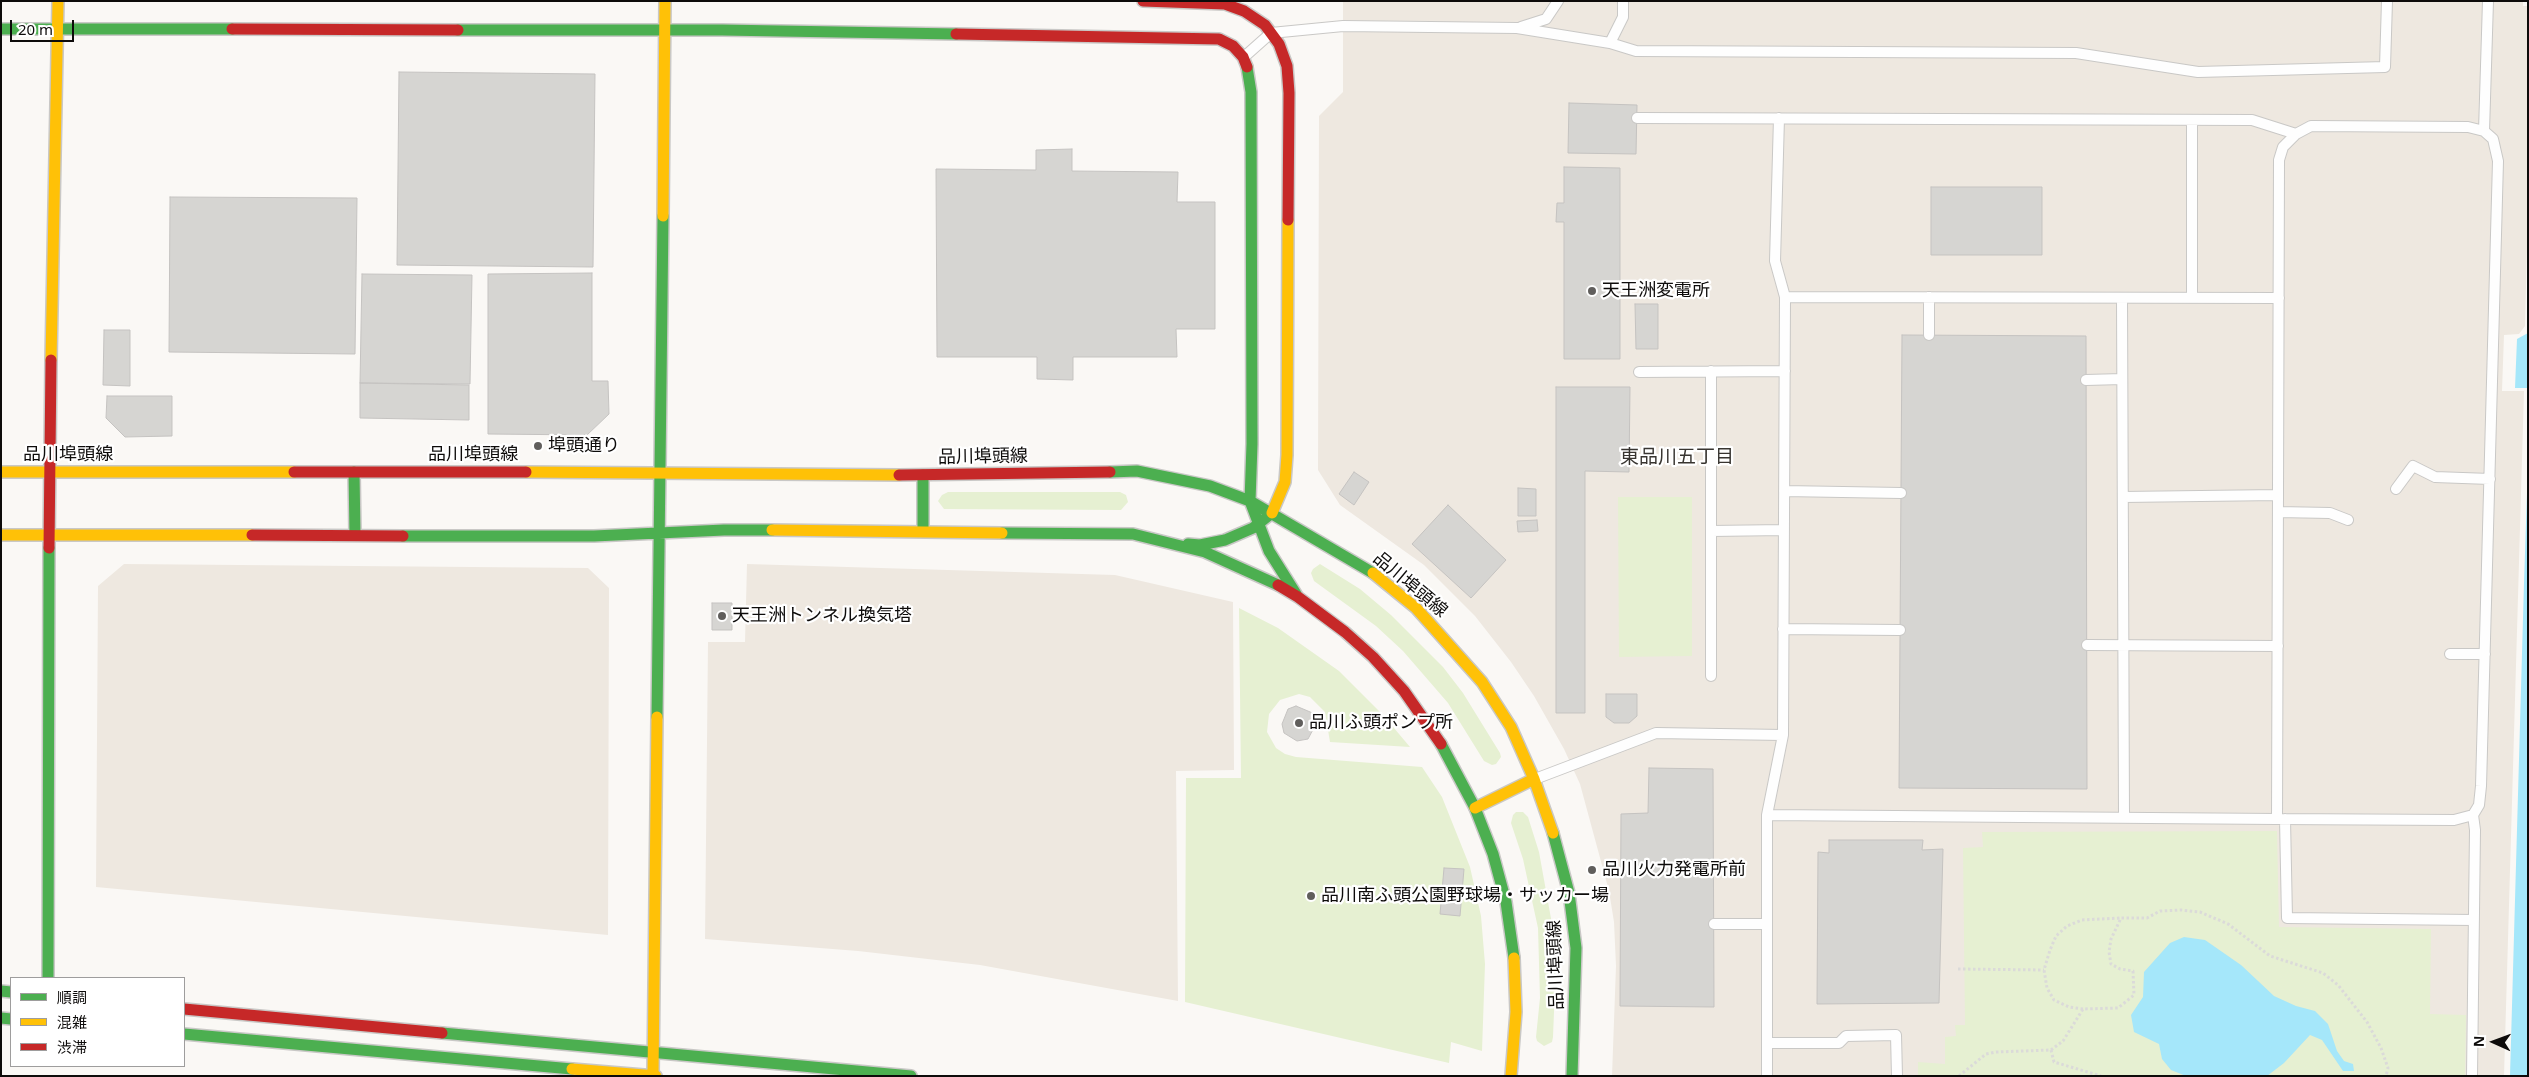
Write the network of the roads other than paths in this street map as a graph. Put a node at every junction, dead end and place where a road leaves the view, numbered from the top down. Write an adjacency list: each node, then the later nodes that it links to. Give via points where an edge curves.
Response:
1 (58, 1): 8 (street)
2 (665, 1): 11 (street)
3 (1143, 1): 12 (street, via 1225,4 1244,11)
4 (1558, 1): 9 (lane, via 1546,19)
5 (1623, 1): 13 (lane, via 1623,17)
6 (2387, 1): 13 (lane, via 2385,67 2198,72 2076,53 1636,51)
7 (2488, 1): 18 (lane)
8 (57, 28): 10 (street); 11 (street); 34 (street)
9 (1517, 28): 12 (lane, via 1343,26); 13 (lane)
10 (1, 29)
11 (666, 30): 14 (street, via 1205,38 1219,39 1233,46); 33 (street)
12 (1271, 33): 14 (lane); 44 (street, via 1287,66 1289,102 1287,455 1285,482)
13 (1610, 43)
14 (1243, 57): 42 (street, via 1249,73 1252,102)
15 (1637, 118): 16 (lane)
16 (1779, 118): 17 (lane); 20 (lane, via 1775,261)
17 (2192, 120): 19 (lane, via 2252,120); 23 (lane)
18 (2484, 131): 19 (lane, via 2468,127 2310,126); 36 (lane, via 2493,139 2498,161)
19 (2296, 134): 24 (lane, via 2284,147 2279,160)
20 (1785, 297): 21 (lane); 27 (lane)
21 (1929, 298): 22 (lane); 25 (lane)
22 (2122, 298): 23 (lane); 29 (lane)
23 (2192, 298): 24 (lane)
24 (2279, 298): 40 (lane)
25 (1929, 335)
26 (1711, 371): 27 (lane); 28 (lane); 49 (lane)
27 (1785, 371): 38 (lane)
28 (1639, 372)
29 (2122, 379): 30 (lane); 41 (lane)
30 (2086, 380)
31 (1, 472): 34 (street, 品川埠頭線)
32 (354, 472): 33 (street, 品川埠頭線); 34 (street, 品川埠頭線); 52 (street)
33 (660, 472): 35 (street, 品川埠頭線); 50 (street)
34 (49, 473): 53 (street)
35 (923, 475): 42 (street, 品川埠頭線, via 1137,471 1210,486); 48 (street)
36 (2490, 479): 37 (lane, via 2434,477 2412,466); 62 (lane)
37 (2396, 489)
38 (1784, 491): 39 (lane); 47 (lane)
39 (1901, 493)
40 (2278, 495): 41 (lane); 43 (lane)
41 (2123, 497): 59 (lane)
42 (1250, 501): 44 (street, 品川埠頭線); 46 (street)
43 (2278, 512): 45 (lane, via 2330,513); 60 (lane)
44 (1272, 514): 46 (street); 65 (street, 品川埠頭線, via 1379,576 1416,608 1482,682 1511,727)
45 (2348, 520)
46 (1259, 524): 54 (street, via 1216,542 1200,545); 55 (street, via 1269,551)
47 (1784, 530): 49 (lane); 56 (lane)
48 (923, 531): 50 (street, via 724,530); 54 (street, via 1133,534)
49 (1711, 531): 63 (lane)
50 (660, 533): 52 (street, via 594,536); 78 (street)
51 (1, 535): 53 (street)
52 (355, 535): 53 (street)
53 (49, 536): 74 (street)
54 (1171, 543): 55 (street, via 1205,552 1267,578)
55 (1298, 597): 66 (street, via 1345,632 1404,691 1438,738)
56 (1783, 629): 57 (lane); 64 (lane)
57 (1900, 630)
58 (2087, 645): 59 (lane)
59 (2123, 645): 60 (lane); 69 (lane)
60 (2278, 646): 70 (lane)
61 (2450, 654): 62 (lane)
62 (2485, 654): 68 (lane, via 2481,786 2479,805)
63 (1711, 676)
64 (1782, 736): 65 (lane, via 1656,733); 67 (lane)
65 (1534, 779): 66 (street); 82 (street, 品川埠頭線, via 1556,841 1569,893 1576,948)
66 (1475, 808): 81 (street, via 1493,854 1506,902 1514,952 1516,1012)
67 (1767, 814): 69 (lane); 73 (lane)
68 (2473, 815): 70 (lane, via 2454,820); 71 (lane)
69 (2124, 817): 70 (lane)
70 (2281, 819): 71 (lane, via 2288,918)
71 (2474, 920): 85 (lane)
72 (1714, 924): 73 (lane)
73 (1767, 924): 77 (lane)
74 (48, 977)
75 (185, 1009): 78 (street)
76 (185, 1034): 79 (street)
77 (1767, 1043): 83 (lane); 84 (lane, via 1839,1043 1846,1036 1896,1035)
78 (653, 1052): 79 (street); 80 (street)
79 (654, 1076)
80 (911, 1076)
81 (1511, 1076)
82 (1572, 1076)
83 (1767, 1076)
84 (1897, 1076)
85 (2472, 1076)

